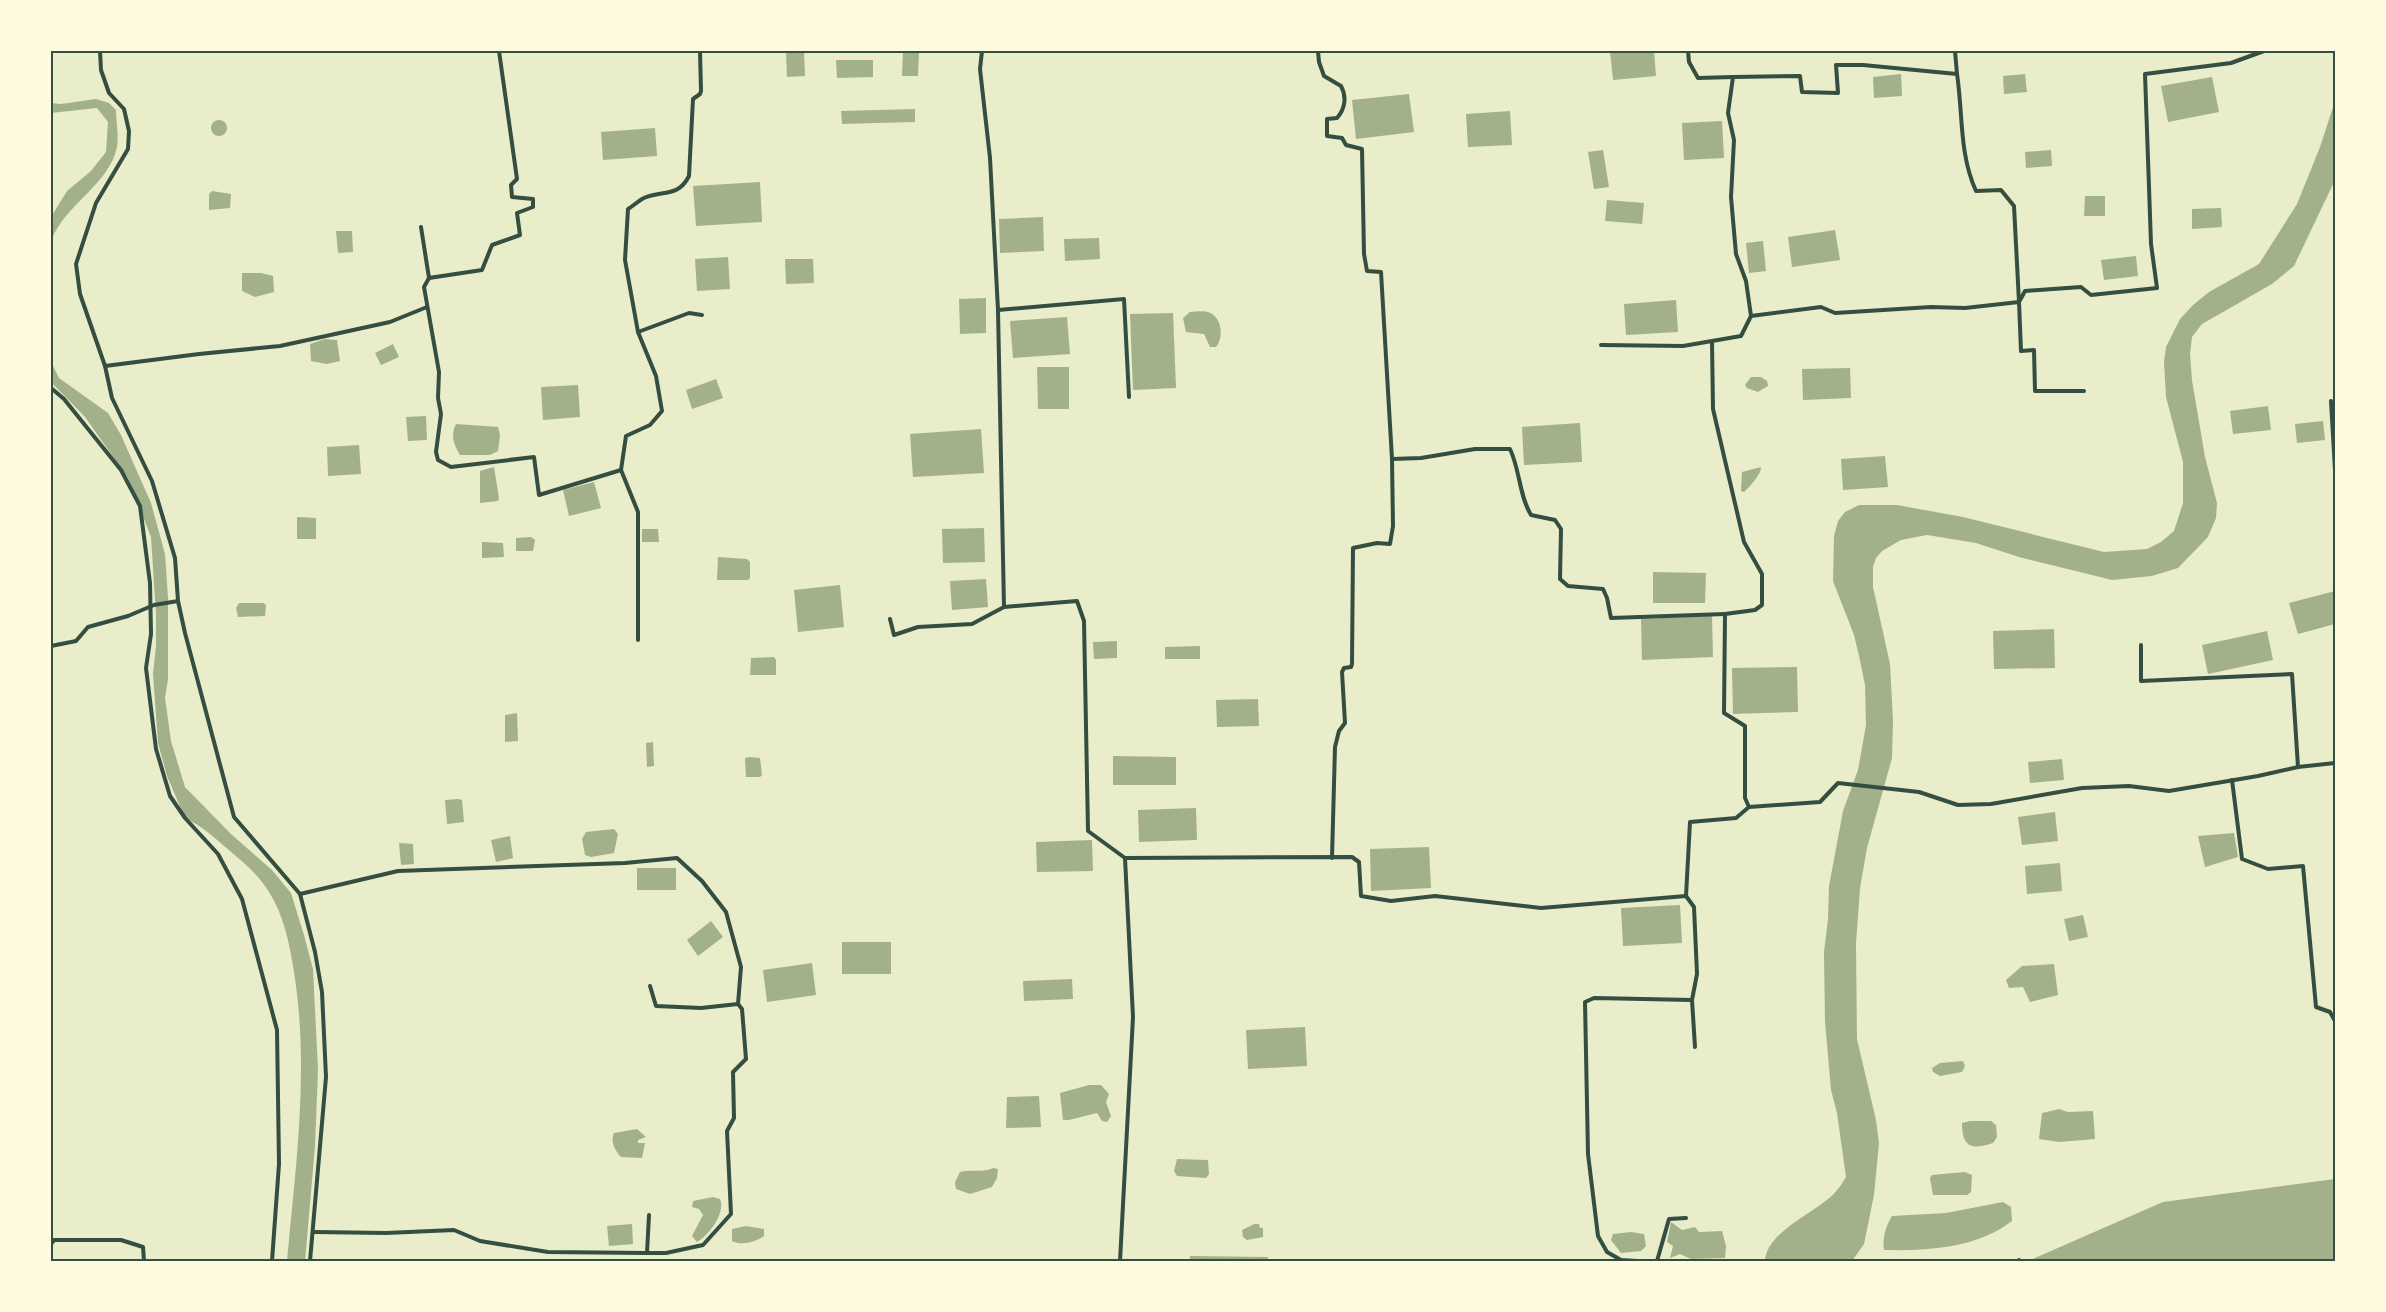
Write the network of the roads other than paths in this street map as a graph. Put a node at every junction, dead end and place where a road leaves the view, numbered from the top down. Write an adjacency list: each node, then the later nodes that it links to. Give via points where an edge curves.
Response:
1 (100, 51): 21 (street, via 100,70 109,93 124,109 129,131 128,149 96,203 76,264 80,294)
2 (499, 51): 12 (street, via 517,179 511,185 512,197 533,199 534,207 517,213 520,235 492,245 482,270)
3 (700, 51): 18 (street, via 701,91 693,99 689,176 676,191 644,198 627,209 625,260)
4 (982, 51): 15 (street, via 980,69 990,158)
5 (1318, 51): 26 (street, via 1324,76 1341,86 1345,101 1343,112 1337,118 1327,119 1327,136 1342,138 1346,145 1362,149 1364,254 1367,272 1381,272)
6 (1688, 51): 10 (street, via 1698,78)
7 (1955, 51): 9 (street)
8 (2264, 51): 13 (street, via 2231,63 2145,74 2151,244 2157,288 2091,295 2081,287 2025,291)
9 (1957, 74): 10 (street, via 1836,65 1838,93 1802,92 1800,76); 13 (street, via 1962,142 1971,181 1976,191 2001,190 2014,206)
10 (1733, 77): 17 (street, via 1728,113 1734,140 1731,197 1736,254 1746,281)
11 (421, 227): 12 (street)
12 (429, 278): 14 (street, via 424,287)
13 (2019, 302): 17 (street, via 1835,313 1821,307); 23 (street, via 2021,351 2034,350 2036,391)
14 (427, 307): 21 (street, via 390,322 280,346); 27 (street, via 439,372 438,460 451,468 534,456 539,495)
15 (998, 310): 24 (street, via 1124,298); 31 (street)
16 (702, 315): 18 (street, via 689,313)
17 (1751, 316): 19 (street, via 1741,336)
18 (638, 332): 27 (street, via 656,376 662,411 650,425 626,436)
19 (1712, 342): 20 (street, via 1683,346); 32 (street, via 1713,409 1744,542 1762,574 1762,605 1755,610)
20 (1600, 345)
21 (105, 366): 29 (street, via 112,398 152,481 175,558)
22 (51, 388): 30 (street, via 121,470 140,506)
23 (2084, 391)
24 (1129, 397)
25 (2331, 401): 28 (street)
26 (1392, 459): 32 (street, via 1485,448 1510,449 1524,503 1531,515 1555,520 1561,529 1560,579 1568,586 1603,589 1611,618); 42 (street, via 1394,526 1390,544 1353,549 1352,664 1342,672 1345,723 1335,747)
27 (621, 470): 34 (street, via 638,512)
28 (2335, 470)
29 (178, 601): 30 (street); 43 (street, via 234,817)
30 (152, 605): 36 (street, via 88,627 76,641); 58 (street, via 146,668 156,749 170,796 218,854 242,899 277,1030 279,1164)
31 (1004, 607): 33 (street, via 972,624 918,627 894,635); 41 (street, via 1077,601 1084,621 1088,831)
32 (1725, 614): 40 (street, via 1724,713 1745,726 1745,798)
33 (890, 619)
34 (639, 640)
35 (2141, 645): 38 (street, via 2141,681 2292,674)
36 (51, 646)
37 (2335, 763): 38 (street)
38 (2298, 767): 39 (street)
39 (2232, 780): 40 (street, via 2169,791 2129,786 2082,788 1991,804 1958,805 1919,792 1838,783 1820,802); 49 (street, via 2242,859 2268,869 2303,866 2316,1007)
40 (1749, 807): 44 (street, via 1736,818 1690,822)
41 (1125, 858): 42 (street); 60 (street, via 1133,1017)
42 (1332, 858): 44 (street, via 1352,857 1359,862 1361,896 1391,901 1435,896 1541,908)
43 (300, 894): 47 (street, via 398,871 677,858 702,881 726,912 741,968); 54 (street, via 315,952 325,1033 326,1077)
44 (1686, 896): 46 (street, via 1694,907 1697,974)
45 (650, 986): 47 (street, via 656,1006 701,1008)
46 (1692, 1000): 51 (street); 61 (street, via 1594,998 1585,1002 1588,1154 1598,1236 1607,1252 1621,1260)
47 (738, 1004): 56 (street, via 742,1009 746,1059 733,1072 734,1118 727,1131 731,1214 703,1245)
48 (2335, 1009): 49 (street)
49 (2330, 1012): 50 (street)
50 (2335, 1021)
51 (1695, 1047)
52 (649, 1215): 56 (street)
53 (1686, 1218): 62 (street, via 1669,1219)
54 (313, 1232): 56 (street, via 454,1230 480,1241 548,1252); 59 (street)
55 (51, 1244): 57 (street, via 54,1240 121,1240 143,1247)
56 (647, 1253)
57 (144, 1261)
58 (272, 1261)
59 (310, 1261)
60 (1120, 1261)
61 (1637, 1261)
62 (1657, 1261)
63 (1995, 1261): 64 (street)
64 (2007, 1261)

